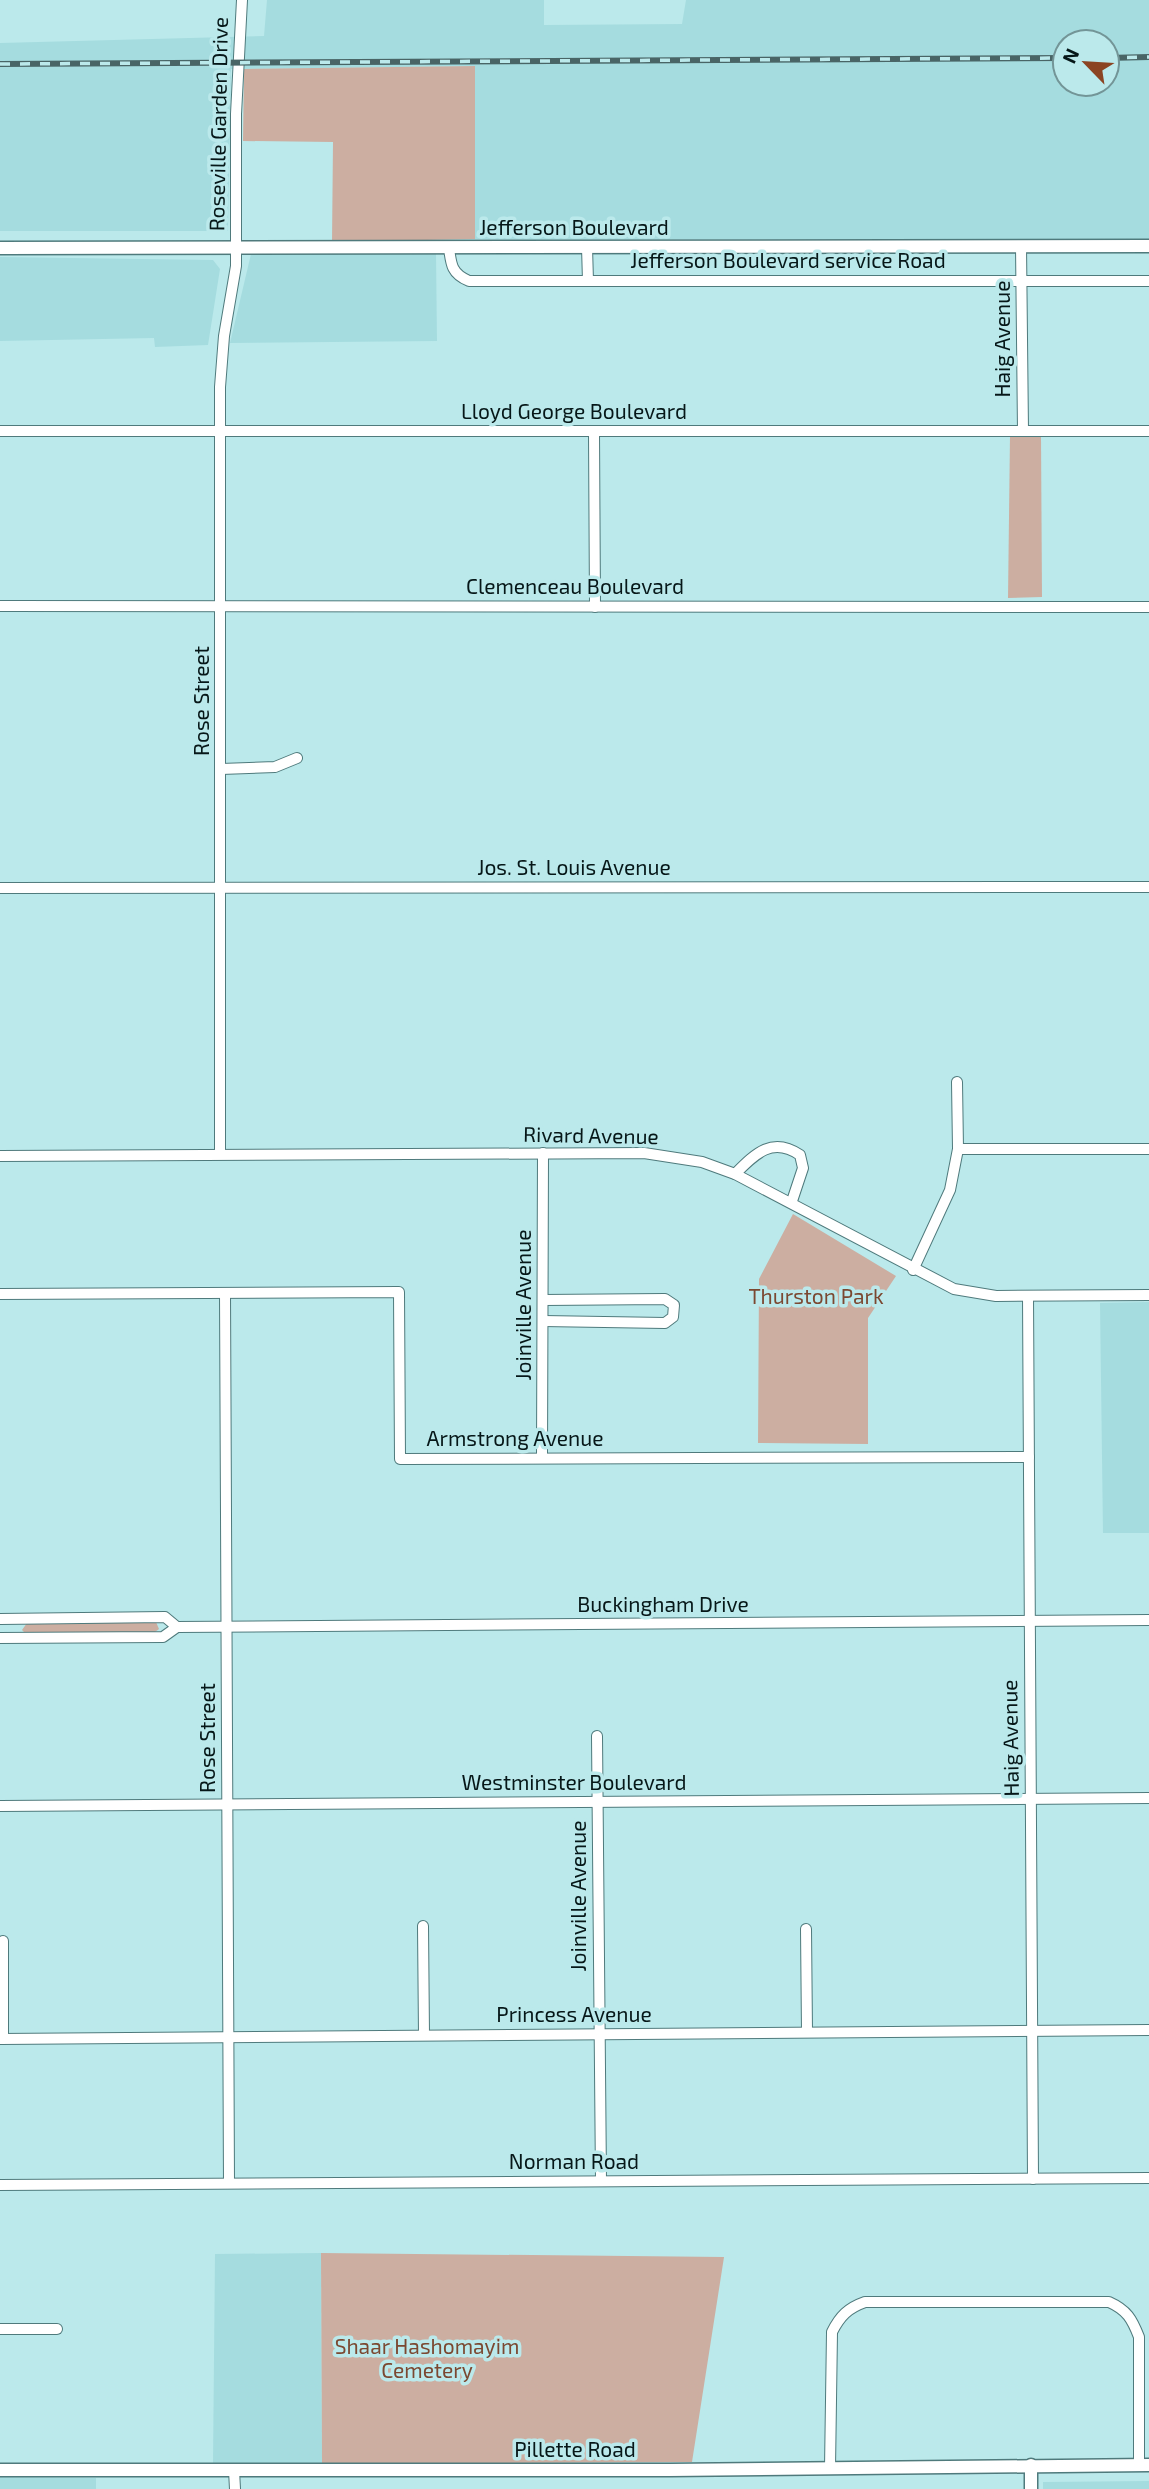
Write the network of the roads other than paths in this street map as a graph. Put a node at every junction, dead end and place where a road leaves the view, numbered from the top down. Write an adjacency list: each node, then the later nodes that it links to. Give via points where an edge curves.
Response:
1 (242, 0): 6 (street, Roseville Garden Drive)
2 (1021, 246): 3 (street, Jefferson Boulevard); 4 (street, Jefferson Boulevard); 9 (street, Haig Avenue)
3 (1149, 246)
4 (587, 247): 7 (street, Jefferson Boulevard); 8 (street)
5 (0, 248): 6 (street, Jefferson Boulevard)
6 (236, 248): 7 (street, Jefferson Boulevard); 14 (street, Rose Street, via 224,336)
7 (449, 248): 8 (street, Jefferson Boulevard service Road, via 457,276 469,281)
8 (588, 281): 9 (street, Jefferson Boulevard service Road)
9 (1022, 281): 10 (street, Jefferson Boulevard service Road); 12 (street, Haig Avenue)
10 (1149, 281)
11 (0, 431): 14 (street, Lloyd George Boulevard)
12 (1023, 431): 13 (street, Lloyd George Boulevard); 15 (street, Lloyd George Boulevard)
13 (1149, 431)
14 (220, 432): 15 (street, Lloyd George Boulevard); 17 (street, Rose Street)
15 (594, 432): 18 (street)
16 (0, 606): 17 (street, Clemenceau Boulevard)
17 (221, 607): 18 (street, Clemenceau Boulevard); 21 (street, Rose Street)
18 (595, 607): 19 (street, Clemenceau Boulevard)
19 (1149, 607)
20 (297, 758): 21 (street, via 275,766)
21 (221, 769): 24 (street, Rose Street)
22 (1149, 887): 24 (street, Jos. St. Louis Avenue)
23 (0, 888): 24 (street, Jos. St. Louis Avenue)
24 (220, 888): 29 (street, Rose Street)
25 (957, 1082): 26 (street)
26 (958, 1149): 27 (street); 33 (street, via 950,1190)
27 (1149, 1149)
28 (543, 1153): 29 (street, Rivard Avenue); 31 (street, Rivard Avenue, via 644,1153 702,1162); 38 (street, Joinville Avenue)
29 (220, 1154): 30 (street, Rivard Avenue)
30 (0, 1156)
31 (735, 1174): 32 (street, Rivard Avenue); 32 (street, via 760,1150 789,1147 800,1155 803,1168)
32 (792, 1202): 33 (street, Rivard Avenue)
33 (913, 1270): 37 (street, Rivard Avenue, via 954,1289)
34 (225, 1293): 35 (street, Armstrong Avenue); 41 (street, Armstrong Avenue, via 399,1292 400,1459); 46 (street, Rose Street)
35 (0, 1294)
36 (1149, 1295): 37 (street, Rivard Avenue)
37 (1028, 1296): 40 (street, Haig Avenue)
38 (543, 1300): 39 (street, Joinville Avenue); 39 (street, via 665,1299 674,1305 673,1317 665,1323)
39 (543, 1321): 41 (street, Joinville Avenue)
40 (1029, 1457): 41 (street, Armstrong Avenue); 44 (street, Haig Avenue)
41 (542, 1458)
42 (0, 1619): 45 (street, Buckingham Drive, via 165,1618)
43 (1149, 1620): 44 (street, Buckingham Drive)
44 (1029, 1621): 46 (street, Buckingham Drive); 50 (street, Haig Avenue)
45 (177, 1627): 46 (street, Buckingham Drive); 47 (street, Buckingham Drive, via 163,1637)
46 (227, 1627): 52 (street, Rose Street)
47 (0, 1637)
48 (597, 1735): 51 (street, Joinville Avenue)
49 (1149, 1798): 50 (street, Westminster Boulevard)
50 (1031, 1799): 51 (street, Westminster Boulevard); 58 (street, Haig Avenue)
51 (598, 1802): 52 (street, Westminster Boulevard); 60 (street, Joinville Avenue)
52 (228, 1804): 53 (street, Westminster Boulevard); 62 (street, Rose Street)
53 (0, 1806)
54 (423, 1926): 61 (street)
55 (806, 1929): 59 (street)
56 (3, 1941): 63 (street)
57 (1149, 2030): 58 (street, Princess Avenue)
58 (1032, 2031): 59 (street, Princess Avenue); 65 (street, Haig Avenue)
59 (807, 2032): 60 (street, Princess Avenue)
60 (599, 2034): 61 (street, Princess Avenue); 66 (street, Joinville Avenue)
61 (424, 2035): 62 (street, Princess Avenue)
62 (229, 2037): 63 (street, Princess Avenue); 67 (street, Rose Street)
63 (2, 2039)
64 (1149, 2178): 65 (street, Norman Road)
65 (1033, 2179): 66 (street, Norman Road)
66 (601, 2181): 67 (street, Norman Road)
67 (229, 2183): 68 (street, Norman Road)
68 (0, 2185)
69 (0, 2329): 70 (street)
70 (57, 2329)
71 (1031, 2465): 72 (street, Pillette Road); 73 (street, Pillette Road); 77 (street)
72 (1144, 2465): 73 (street, via 1139,2337 1122,2308 1109,2302 865,2302 839,2318 832,2332)
73 (830, 2468): 75 (street, Pillette Road)
74 (0, 2470): 75 (street, Pillette Road)
75 (234, 2470): 76 (street)
76 (235, 2489)
77 (1031, 2489)

